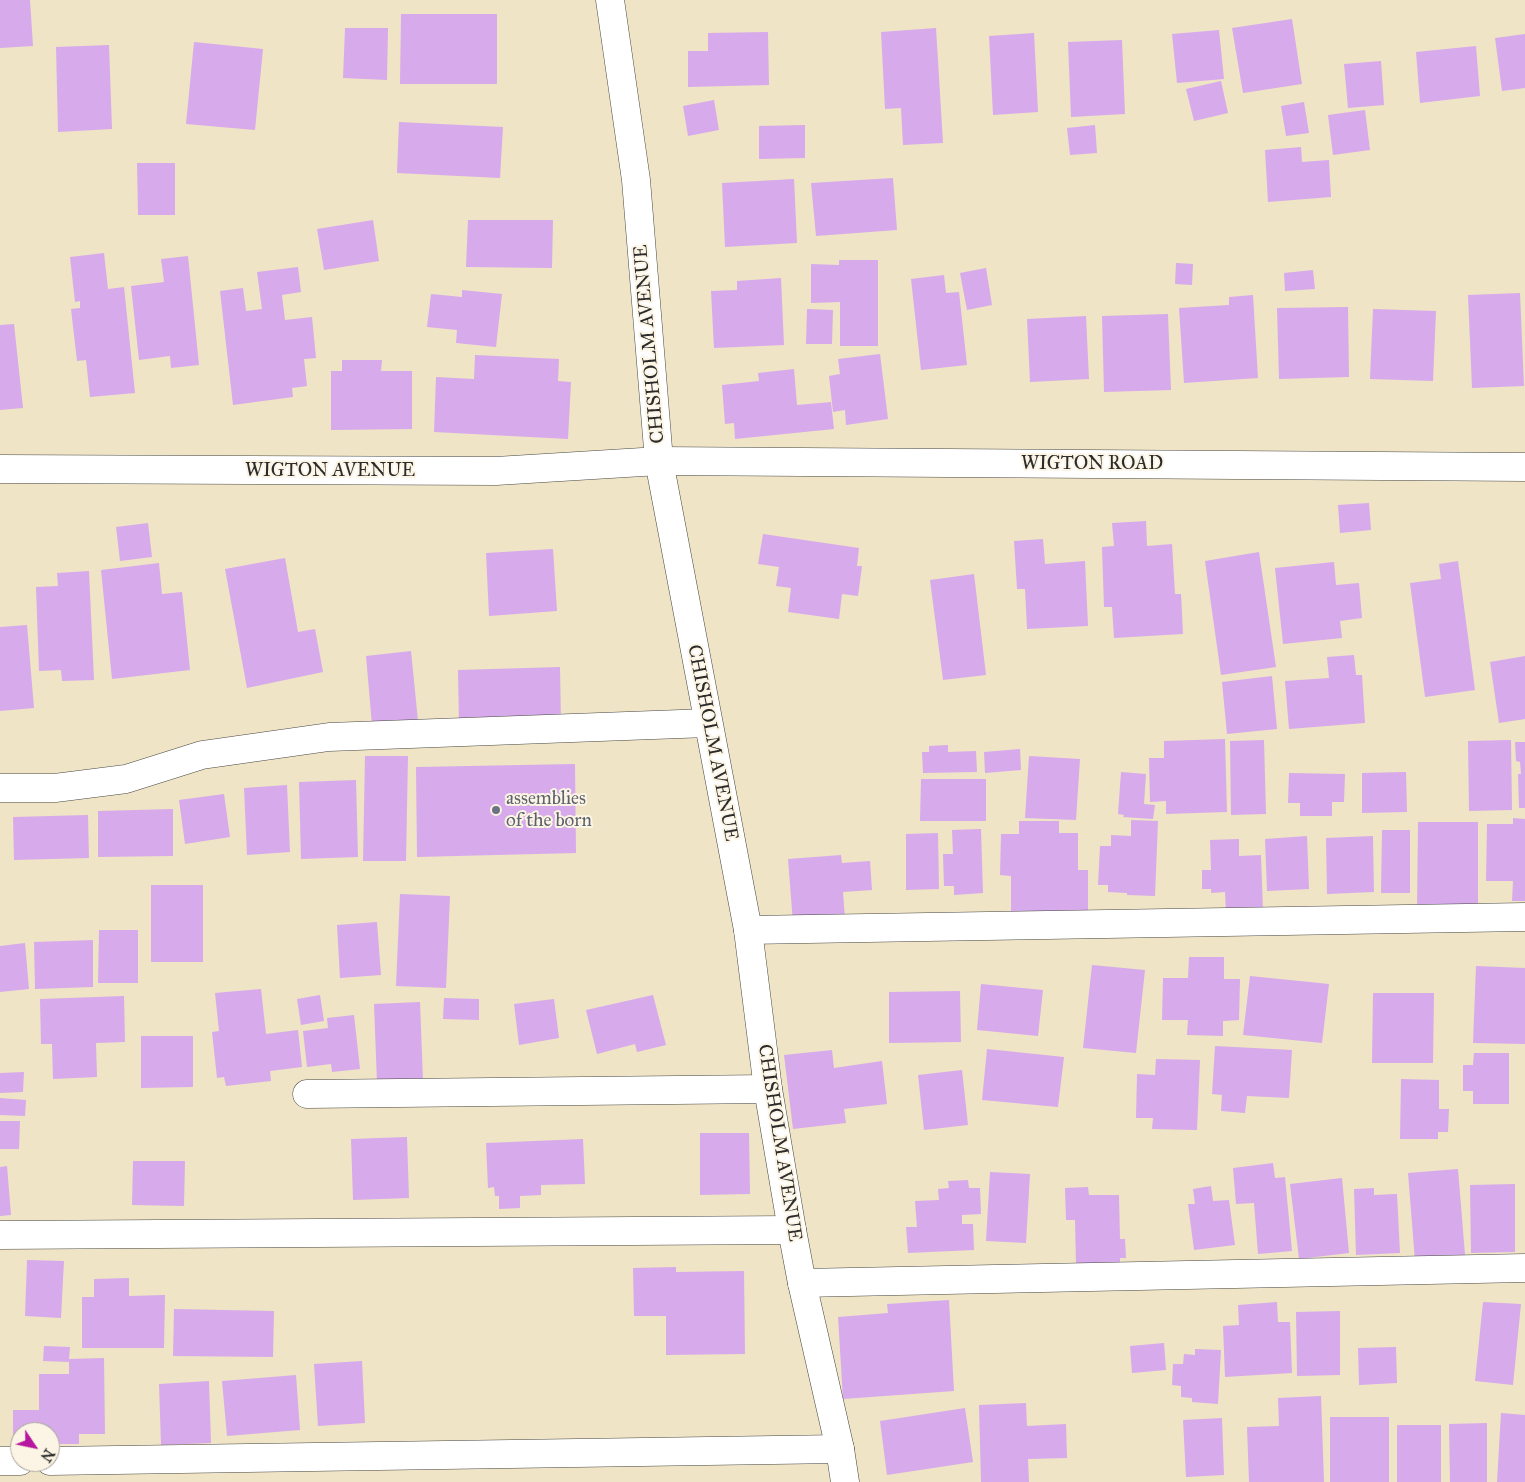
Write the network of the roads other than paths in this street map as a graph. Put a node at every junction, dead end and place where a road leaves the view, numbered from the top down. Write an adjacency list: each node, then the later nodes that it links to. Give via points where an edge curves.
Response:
1 (610, 0): 2 (street, CHISHOLM AVENUE, via 636,180)
2 (659, 461): 3 (street, WIGTON ROAD); 4 (street, WIGTON AVENUE, via 496,471); 5 (street, CHISHOLM AVENUE)
3 (1525, 467)
4 (0, 469)
5 (708, 723): 6 (street, via 329,737 202,755 126,779 56,788); 8 (street, CHISHOLM AVENUE)
6 (0, 788)
7 (1525, 917): 8 (street)
8 (748, 930): 9 (street, CHISHOLM AVENUE)
9 (768, 1089): 10 (street); 11 (street, CHISHOLM AVENUE)
10 (306, 1094)
11 (792, 1230): 12 (street); 14 (street, CHISHOLM AVENUE)
12 (0, 1235)
13 (1525, 1268): 14 (street)
14 (802, 1283): 15 (street, CHISHOLM AVENUE)
15 (840, 1449): 16 (street); 17 (street, CHISHOLM AVENUE)
16 (60, 1460)
17 (845, 1482)

